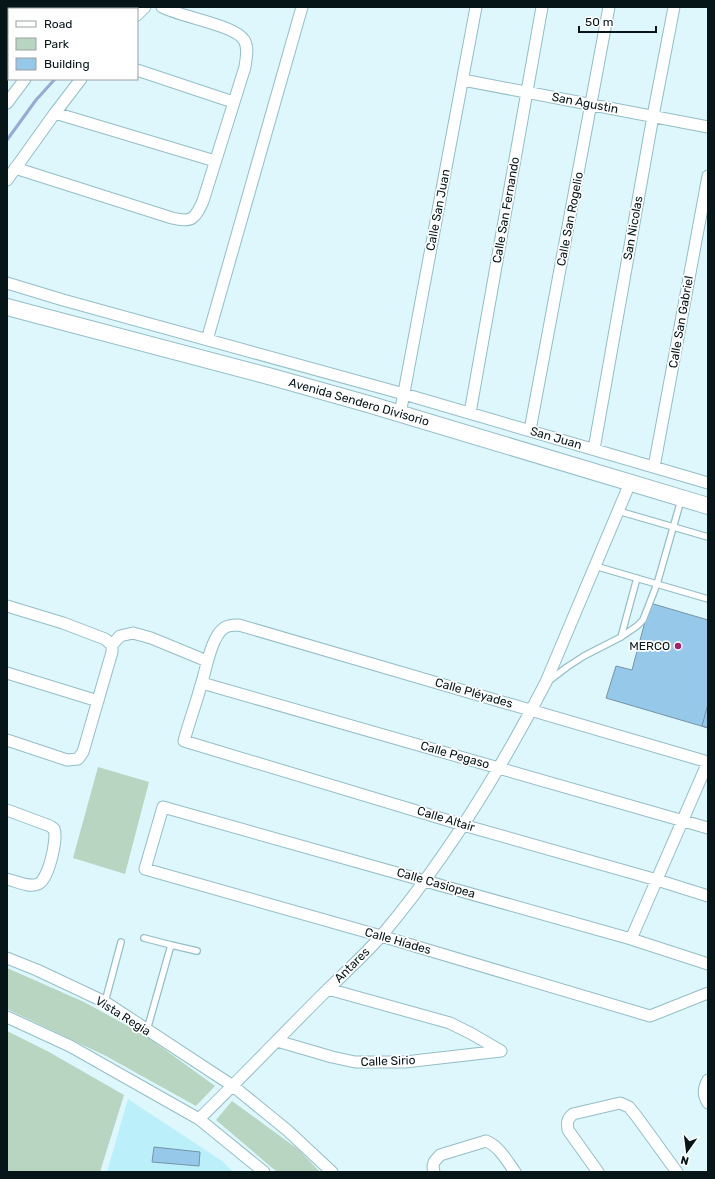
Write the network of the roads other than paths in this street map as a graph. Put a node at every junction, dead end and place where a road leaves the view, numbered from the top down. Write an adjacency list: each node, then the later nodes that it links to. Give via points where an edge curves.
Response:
1 (162, 7): 13 (street, via 230,30 245,41 245,67)
2 (302, 7): 24 (street)
3 (476, 7): 10 (street, Calle San Juan)
4 (542, 7): 11 (street, Calle San Fernando)
5 (609, 7): 14 (street, Calle San Rogelio)
6 (674, 7): 16 (street, San Nicolas)
7 (138, 70): 13 (street)
8 (24, 80): 12 (street)
9 (80, 80): 15 (street)
10 (463, 80): 11 (street, San Agustin); 25 (street, Calle San Juan)
11 (527, 92): 14 (street, San Agustin); 26 (street, Calle San Fernando)
12 (7, 102)
13 (233, 102): 18 (street)
14 (591, 104): 16 (street, San Agustin); 28 (street, Calle San Rogelio)
15 (55, 112): 18 (street); 19 (street)
16 (653, 116): 17 (street, San Agustin); 29 (street, San Nicolas)
17 (708, 127)
18 (215, 161): 19 (street, via 203,201 191,220 172,218)
19 (15, 168): 21 (street)
20 (708, 176): 30 (street, Calle San Gabriel)
21 (7, 180)
22 (7, 283): 24 (street, Avenida Sendero Divisorio)
23 (7, 307): 27 (street, Avenida Sendero Divisorio, via 272,377)
24 (207, 340): 25 (street, Avenida Sendero Divisorio)
25 (404, 394): 26 (street, San Juan); 27 (street, Calle San Juan)
26 (470, 413): 28 (street, San Juan)
27 (400, 414): 31 (street, Avenida Sendero Divisorio)
28 (530, 430): 29 (street, San Juan)
29 (594, 449): 30 (street, San Juan)
30 (654, 467): 32 (street, San Juan)
31 (630, 483): 33 (street, Avenida Sendero Divisorio); 35 (street, Antares)
32 (708, 483)
33 (682, 498): 34 (street, Avenida Sendero Divisorio); 36 (lane)
34 (708, 506)
35 (618, 512): 36 (lane); 38 (street, Antares)
36 (674, 527): 37 (lane); 40 (lane)
37 (708, 537)
38 (595, 566): 39 (lane); 48 (street, Antares)
39 (637, 578): 40 (lane); 43 (lane)
40 (657, 584): 41 (lane); 43 (lane, via 643,620)
41 (708, 599)
42 (7, 606): 44 (street, via 63,623 105,639)
43 (621, 636): 48 (lane)
44 (112, 645): 45 (street, via 120,636 133,633); 49 (street)
45 (207, 661): 47 (street); 50 (street, Calle Pléyades, via 218,634 229,625 239,625)
46 (7, 673): 49 (street)
47 (202, 682): 53 (street, Calle Pegaso); 56 (street, Calle Altair, via 184,741)
48 (546, 682): 50 (street, Antares)
49 (98, 701): 51 (street, via 83,752 78,759 67,760)
50 (532, 710): 52 (street, Calle Pléyades); 53 (street, Antares)
51 (7, 740)
52 (708, 762): 55 (street)
53 (498, 768): 55 (street, Calle Pegaso); 56 (street, Antares)
54 (7, 810): 59 (street, via 50,826 56,833 46,876 41,883 27,884)
55 (683, 821): 57 (street, Calle Pegaso); 61 (street)
56 (463, 824): 60 (street, Antares); 61 (street, Calle Altair)
57 (708, 828)
58 (145, 869): 60 (street, Calle Casiopea, via 163,807); 63 (street, Calle Híades)
59 (7, 879)
60 (425, 880): 63 (street, Antares); 65 (street, Calle Casiopea)
61 (657, 880): 62 (street, Calle Altair); 65 (street)
62 (708, 896)
63 (381, 936): 71 (street, Antares); 72 (street, Calle Híades, via 650,1016)
64 (144, 938): 67 (lane)
65 (631, 939): 70 (street, Calle Casiopea)
66 (121, 942): 73 (lane)
67 (171, 945): 68 (lane); 75 (lane)
68 (197, 951)
69 (7, 958): 73 (street, Vista Regia)
70 (708, 964)
71 (328, 989): 76 (street, Antares); 76 (street, Calle Sirio, via 450,1023 501,1051 405,1062 362,1062 332,1057)
72 (708, 993)
73 (105, 1002): 75 (street, Vista Regia)
74 (7, 1017): 80 (street, via 70,1046)
75 (147, 1030): 78 (street, Vista Regia)
76 (277, 1040): 78 (street, Antares)
77 (708, 1081): 79 (street, via 703,1093)
78 (233, 1086): 80 (street); 82 (street, Vista Regia, via 287,1130)
79 (708, 1104)
80 (199, 1119): 81 (street)
81 (264, 1172)
82 (332, 1172)
83 (434, 1172): 84 (street, via 434,1162 440,1155 486,1141 497,1148)
84 (515, 1172)
85 (598, 1172): 86 (street, via 568,1130 567,1123 573,1114 620,1103 629,1107)
86 (677, 1172)

